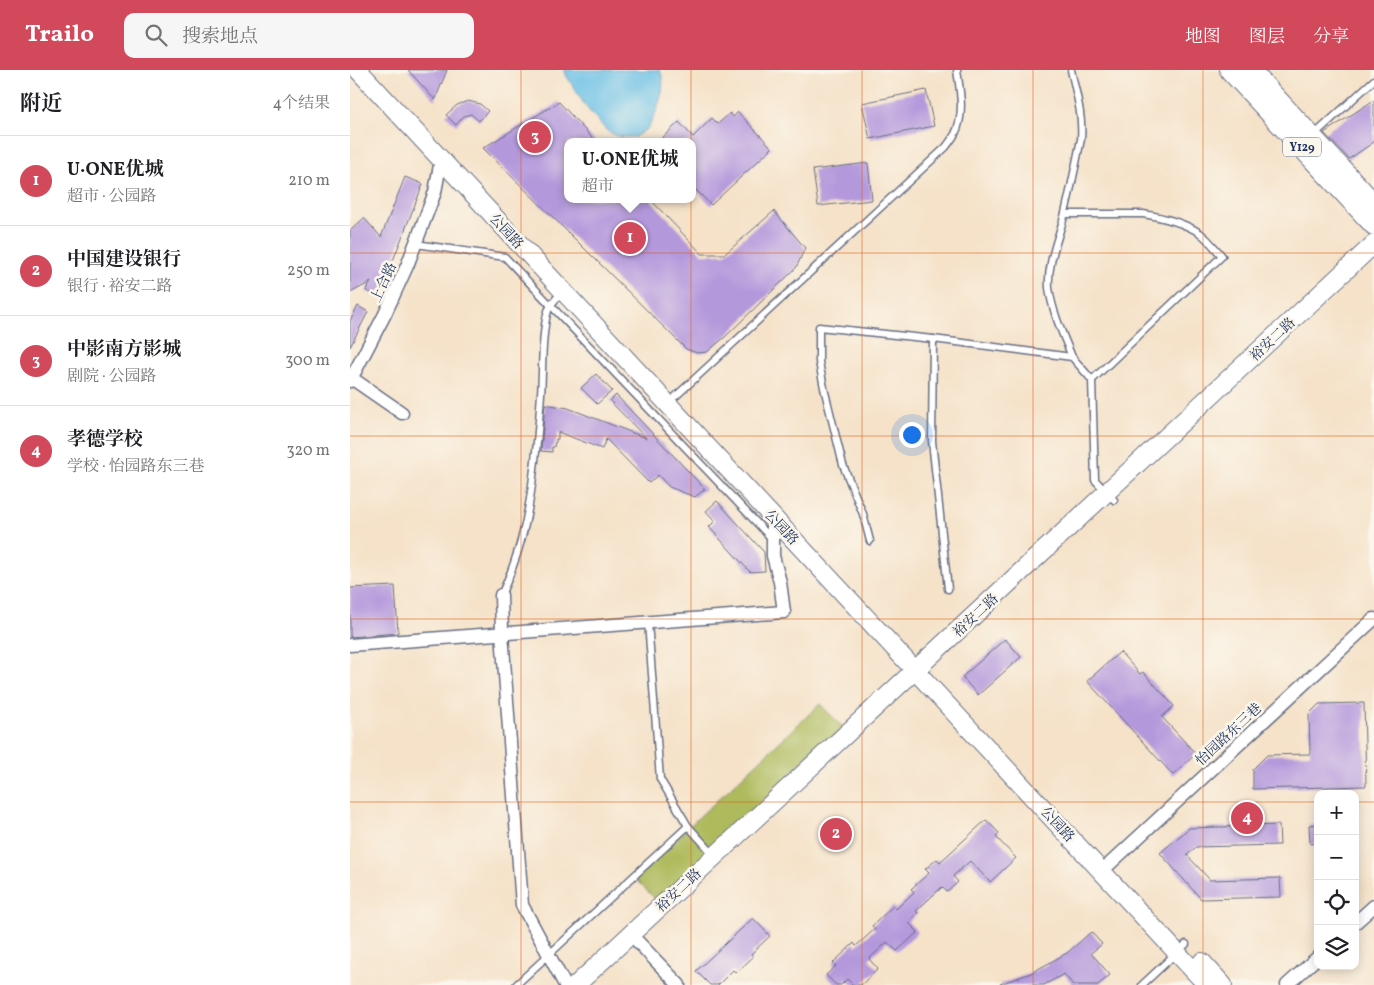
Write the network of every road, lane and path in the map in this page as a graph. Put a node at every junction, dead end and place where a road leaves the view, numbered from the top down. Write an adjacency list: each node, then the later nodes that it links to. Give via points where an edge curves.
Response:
1 (358, 70): 9 (main road, 公园路)
2 (374, 70): 24 (main road, 公园路)
3 (957, 70): 24 (lane, via 960,122 946,147)
4 (1070, 70): 13 (lane, via 1082,127)
5 (1230, 70): 14 (main road, Y129)
6 (1250, 70): 8 (main road)
7 (1374, 80): 8 (lane)
8 (1312, 137): 12 (main road)
9 (441, 160): 10 (main road, 公园路); 11 (street, 上合路)
10 (460, 181): 11 (street, via 446,184); 18 (main road, 公园路)
11 (435, 192): 15 (street, 上合路)
12 (1374, 204)
13 (1065, 214): 21 (lane, via 1051,263 1049,285); 23 (lane, via 1156,216 1200,234 1222,256)
14 (1374, 225)
15 (416, 244): 19 (lane, via 505,257); 22 (street, 上合路, via 385,314)
16 (1374, 244): 26 (main road, 裕安二路)
17 (1374, 258): 26 (main road, 裕安二路)
18 (563, 291): 19 (lane); 27 (main road, 公园路)
19 (550, 305): 28 (lane); 31 (lane, via 543,349 532,485 524,531)
20 (933, 339): 21 (lane); 29 (lane, via 819,327 819,362 824,388 843,465); 30 (lane, via 932,440)
21 (1072, 356): 23 (lane)
22 (350, 379): 25 (street)
23 (1092, 380): 26 (lane, via 1094,480)
24 (676, 396): 36 (main road, 公园路)
25 (402, 413)
26 (1110, 496): 36 (main road, 裕安二路)
27 (772, 517): 28 (street); 36 (main road, 公园路)
28 (772, 539): 33 (street, via 784,612)
29 (870, 541)
30 (948, 589)
31 (501, 595): 34 (street)
32 (1374, 619): 39 (street, 怡园路东三巷)
33 (648, 622): 34 (street); 37 (lane, via 660,779)
34 (502, 634): 35 (street); 44 (street, via 522,905)
35 (350, 645)
36 (923, 670): 38 (main road, 裕安二路); 39 (main road, 公园路); 42 (main road, 裕安二路)
37 (688, 826): 38 (lane); 44 (lane)
38 (715, 856): 48 (main road, 裕安二路)
39 (1106, 867): 43 (main road, 公园路)
40 (1374, 906): 41 (street)
41 (1359, 919)
42 (638, 942): 49 (main road, 裕安二路); 50 (street)
43 (1181, 948): 51 (lane); 52 (main road, 公园路); 53 (main road, 公园路)
44 (549, 955): 46 (lane); 47 (street)
45 (1314, 961): 54 (street)
46 (516, 985)
47 (565, 985)
48 (576, 985)
49 (591, 985)
50 (678, 985)
51 (1142, 985)
52 (1207, 985)
53 (1224, 985)
54 (1287, 985)

